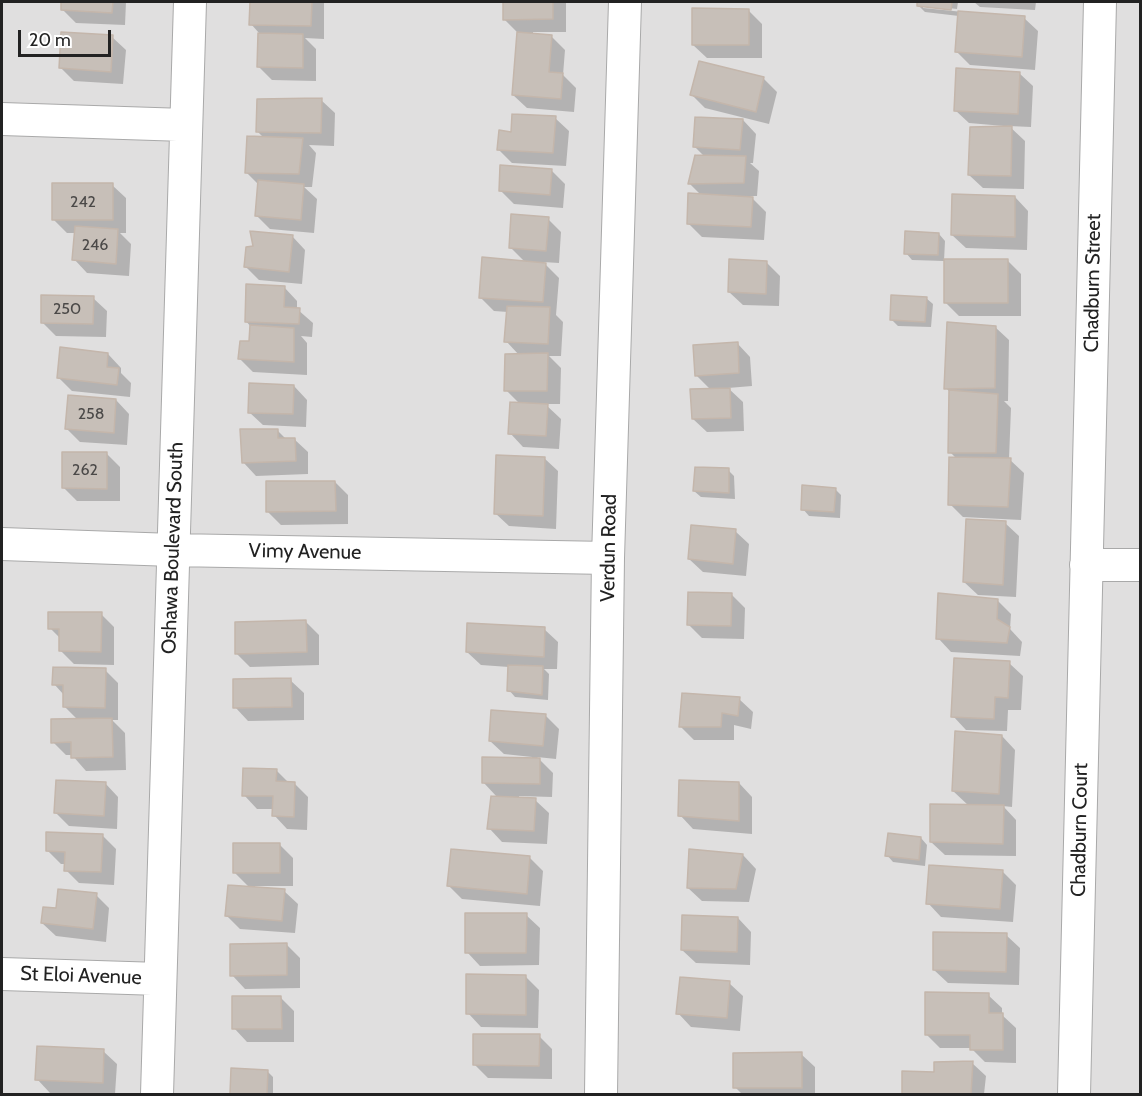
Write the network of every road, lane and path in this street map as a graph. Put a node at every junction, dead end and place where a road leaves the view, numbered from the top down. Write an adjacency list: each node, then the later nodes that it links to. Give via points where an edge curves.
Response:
1 (190, 2): 5 (street, Oshawa Boulevard South)
2 (626, 2): 8 (street, Verdun Road)
3 (1101, 2): 9 (street, Chadburn Street)
4 (2, 119): 5 (street)
5 (185, 125): 7 (street, Oshawa Boulevard South)
6 (2, 544): 7 (street, Vimy Avenue)
7 (173, 550): 8 (street, Vimy Avenue); 12 (street, Oshawa Boulevard South)
8 (608, 558): 14 (street, Verdun Road)
9 (1086, 565): 10 (street); 15 (street, Chadburn Court)
10 (1140, 565)
11 (2, 974): 12 (street, St Eloi Avenue)
12 (160, 979): 13 (street, Oshawa Boulevard South)
13 (157, 1095)
14 (601, 1095)
15 (1074, 1095)

